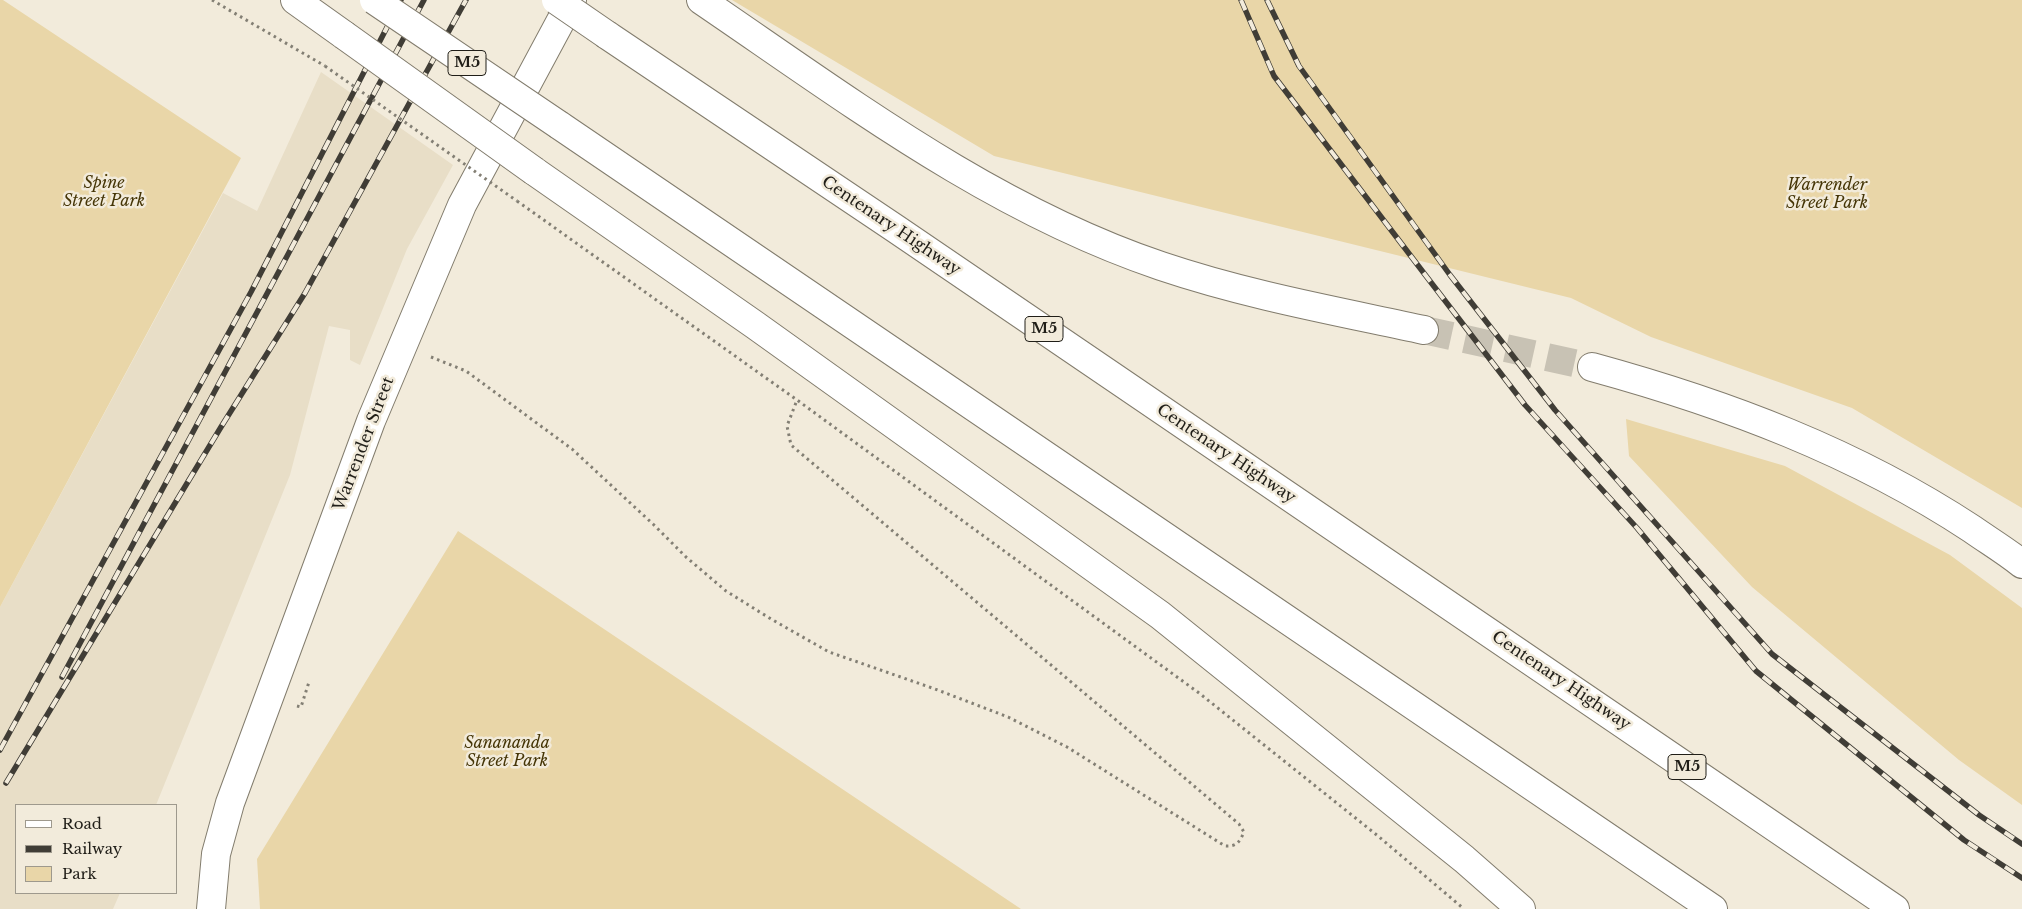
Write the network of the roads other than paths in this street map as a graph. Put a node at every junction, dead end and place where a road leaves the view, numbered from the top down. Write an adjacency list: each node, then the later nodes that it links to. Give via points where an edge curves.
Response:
1 (295, 0): 10 (main road, bridge, via 1160,615)
2 (374, 0): 11 (main road, M5, bridge)
3 (556, 0): 12 (main road, Centenary Highway / M5, bridge)
4 (572, 0): 9 (main road, Warrender Street, via 462,205 371,421 230,803 216,854)
5 (701, 0): 6 (main road, via 917,147 993,191 1076,232 1161,266 1253,293)
6 (1424, 330)
7 (1592, 367): 8 (main road, via 1666,387 1744,414 1844,456 1932,503)
8 (2022, 564)
9 (211, 909)
10 (1521, 909)
11 (1713, 909)
12 (1895, 909)

